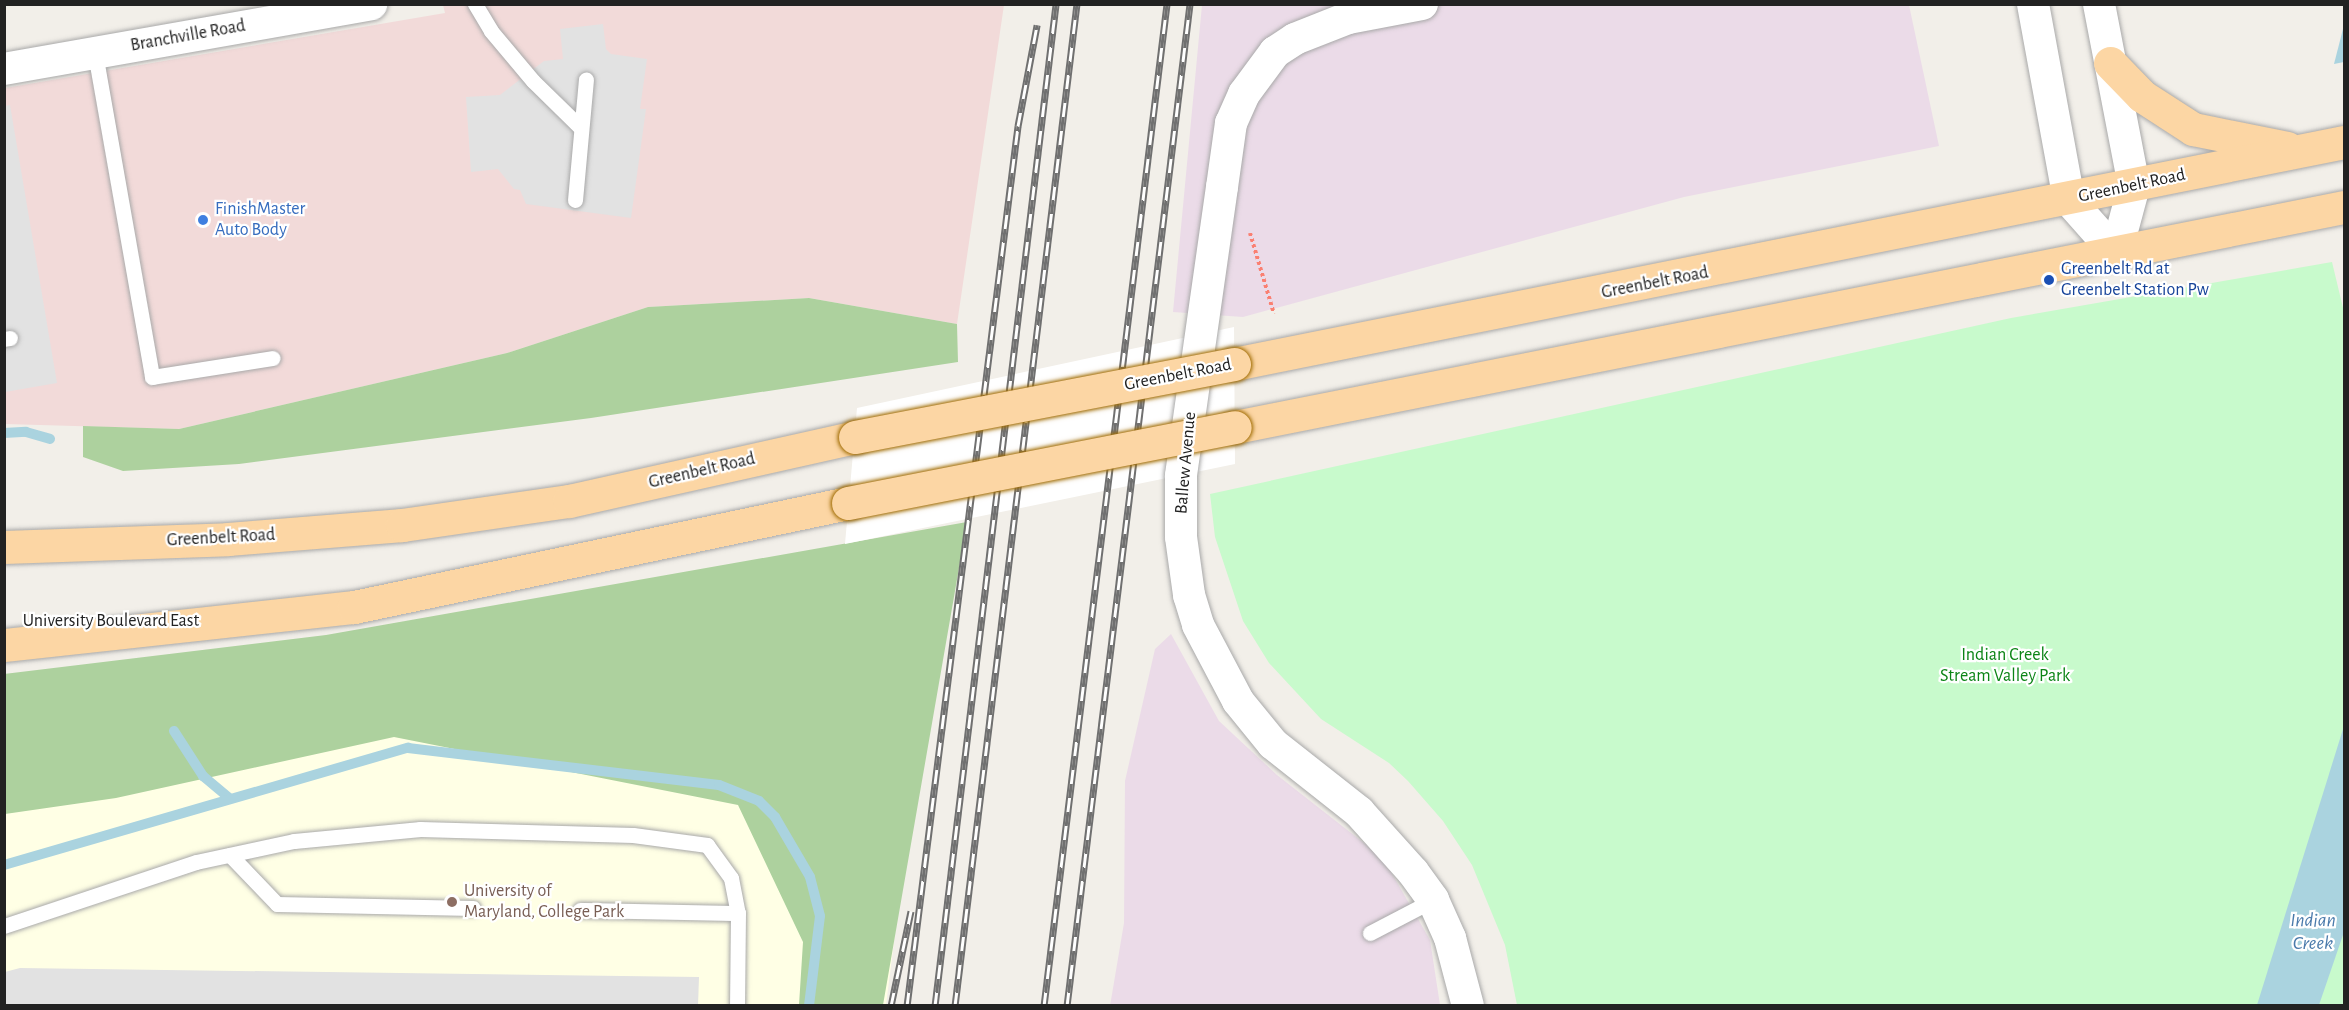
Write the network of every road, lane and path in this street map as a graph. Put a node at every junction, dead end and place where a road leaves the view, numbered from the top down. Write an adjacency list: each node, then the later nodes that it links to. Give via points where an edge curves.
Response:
1 (371, 4): 6 (street, Branchville Road)
2 (475, 4): 11 (lane, via 491,31 533,81)
3 (1422, 4): 27 (street, Ballew Avenue, via 1320,27 1275,52 1244,94 1231,123 1181,476 1181,537 1189,595 1217,666 1259,730 1359,812 1413,872)
4 (2033, 4): 16 (street)
5 (2099, 4): 8 (street)
6 (235, 15): 7 (street, Branchville Road)
7 (95, 53): 9 (street, Branchville Road); 21 (lane, via 152,377)
8 (2110, 63): 13 (main road, via 2142,96 2193,129); 14 (street)
9 (4, 69)
10 (586, 79): 11 (lane)
11 (581, 128): 15 (lane)
12 (2344, 142): 13 (main road, Greenbelt Road)
13 (2300, 151): 14 (main road, Greenbelt Road)
14 (2134, 186): 16 (main road, Greenbelt Road); 19 (street)
15 (575, 200)
16 (2068, 200): 19 (street); 22 (main road, Greenbelt Road, bridge, via 855,437 569,501 412,523 228,539)
17 (2344, 207): 19 (main road)
18 (1253, 233): 20 (path)
19 (2116, 253): 23 (main road, bridge, via 849,503 354,607)
20 (1274, 314)
21 (273, 358)
22 (4, 547)
23 (217, 620): 24 (main road, University Boulevard East); 25 (main road)
24 (4, 622)
25 (4, 645)
26 (230, 855): 28 (lane, via 277,904); 30 (lane, via 294,841 420,829 633,835 707,845 731,878); 31 (lane, via 196,862)
27 (1432, 900): 32 (lane); 34 (street, Ballew Avenue, via 1462,976)
28 (473, 908)
29 (580, 910): 30 (lane)
30 (738, 913): 33 (lane)
31 (4, 926)
32 (1370, 933)
33 (737, 1005)
34 (1468, 1005)

